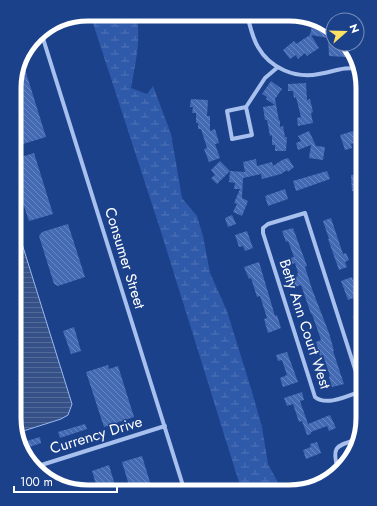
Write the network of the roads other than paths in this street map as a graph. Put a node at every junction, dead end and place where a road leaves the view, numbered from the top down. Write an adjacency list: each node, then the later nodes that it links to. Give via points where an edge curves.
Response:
1 (249, 21): 3 (street, via 258,47)
2 (43, 39): 8 (street, Consumer Street)
3 (278, 67): 4 (street, via 306,76); 5 (street, via 265,78)
4 (353, 69)
5 (246, 107): 5 (street, via 227,110 232,139 252,135)
6 (356, 370): 7 (street, Betty Ann Court West, via 305,213 268,224 263,228 263,233 315,397 328,402)
7 (356, 394)
8 (165, 426): 10 (street, Currency Drive); 12 (street, Consumer Street)
9 (351, 441): 11 (street, via 339,446 335,452)
10 (40, 464)
11 (336, 465)
12 (183, 485)

